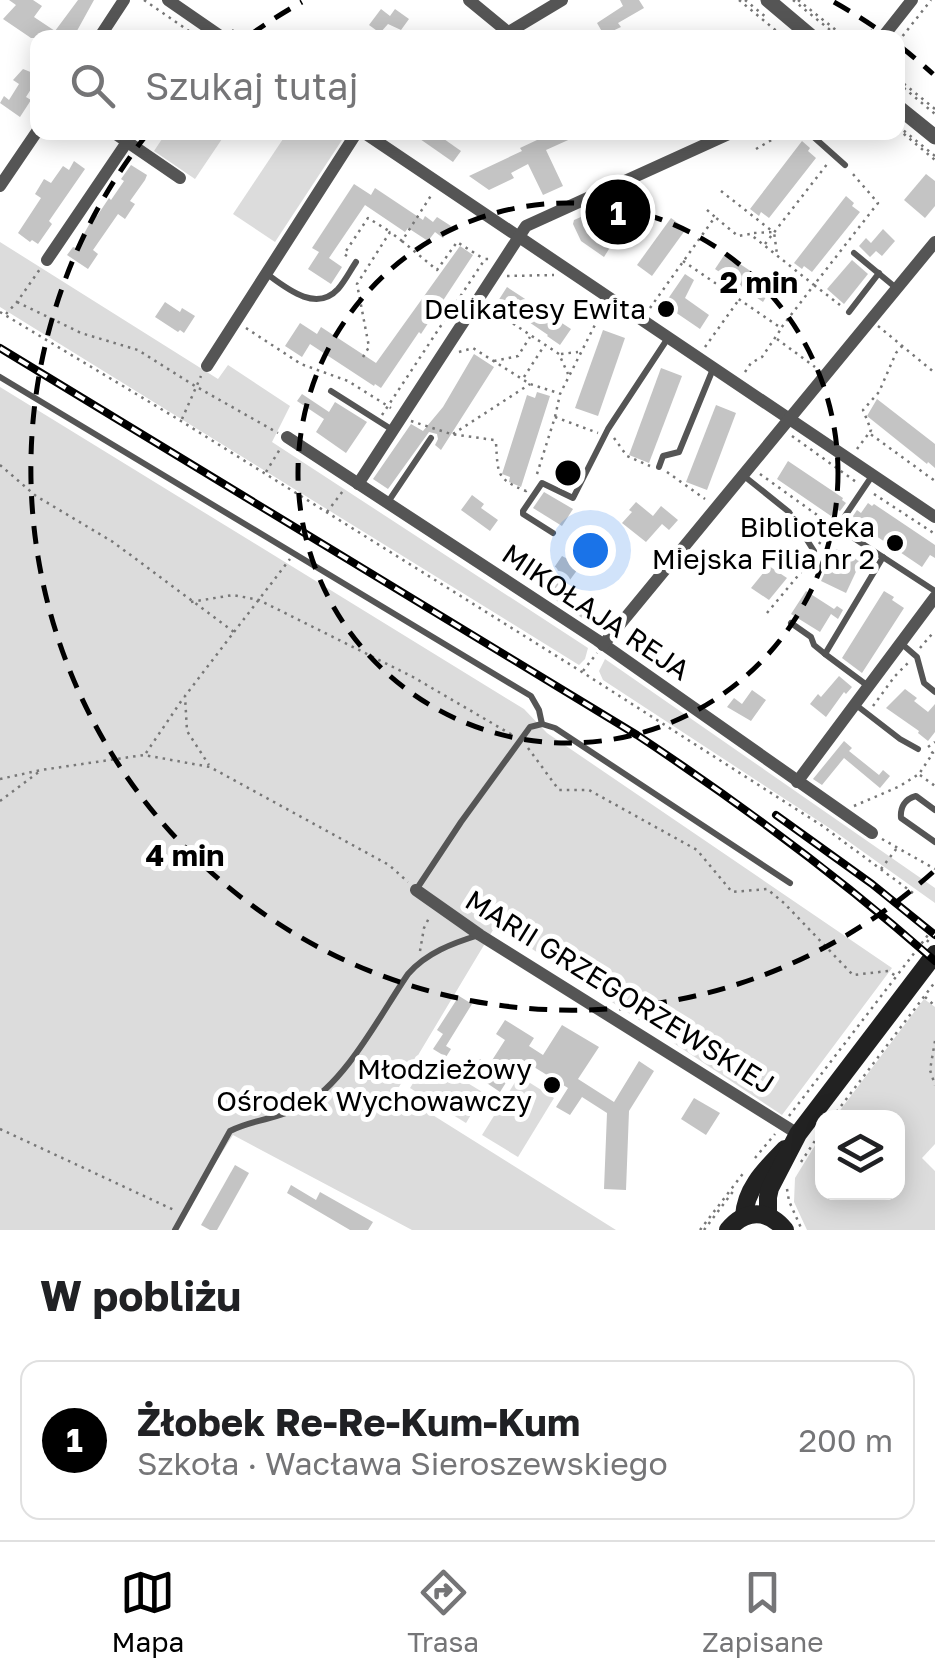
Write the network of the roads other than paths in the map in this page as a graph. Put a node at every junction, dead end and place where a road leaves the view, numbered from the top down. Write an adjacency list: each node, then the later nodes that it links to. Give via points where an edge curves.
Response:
1 (124, 0): 7 (street)
2 (168, 0): 8 (street)
3 (469, 0): 9 (street)
4 (562, 0): 10 (street)
5 (768, 0): 11 (street)
6 (912, 0): 12 (street)
7 (105, 30)
8 (211, 30)
9 (499, 30)
10 (512, 30)
11 (804, 30)
12 (888, 30)
13 (905, 112): 14 (street)
14 (935, 137)
15 (30, 138): 22 (street)
16 (124, 140): 21 (street)
17 (355, 140): 31 (street)
18 (372, 140): 26 (street)
19 (715, 140): 26 (street, via 526,226)
20 (817, 140): 23 (lane)
21 (127, 142): 24 (street); 29 (street)
22 (5, 165): 25 (street)
23 (845, 165)
24 (180, 178)
25 (0, 186)
26 (518, 237): 35 (street); 41 (street)
27 (935, 242): 33 (street)
28 (854, 252): 32 (lane)
29 (47, 260)
30 (356, 262): 31 (lane, via 337,290 314,299)
31 (268, 274): 36 (street)
32 (879, 274): 33 (lane); 34 (lane)
33 (897, 288): 40 (street)
34 (849, 312)
35 (668, 338): 37 (street); 52 (lane, via 573,498 542,483 523,511)
36 (207, 366)
37 (713, 368): 40 (street); 44 (lane, via 679,452 664,456)
38 (0, 377): 63 (lane, via 531,696)
39 (331, 390): 41 (lane)
40 (789, 419): 45 (street); 46 (street)
41 (392, 430): 47 (street)
42 (287, 437): 47 (street, MIKOŁAJA REJA)
43 (431, 438): 48 (lane)
44 (659, 467)
45 (743, 475): 53 (lane, via 790,512); 58 (street)
46 (872, 475): 49 (lane); 50 (street)
47 (358, 484): 48 (street, MIKOŁAJA REJA)
48 (387, 502): 58 (street, MIKOŁAJA REJA)
49 (845, 516)
50 (935, 516)
51 (846, 533): 54 (lane)
52 (552, 534)
53 (814, 552)
54 (883, 557): 55 (lane); 59 (lane)
55 (935, 594): 57 (street)
56 (790, 624): 59 (lane)
57 (901, 644): 60 (street); 61 (lane, via 918,657 924,683)
58 (603, 645): 65 (street, MIKOŁAJA REJA)
59 (826, 654): 60 (lane)
60 (870, 686): 62 (street)
61 (935, 692)
62 (856, 706): 64 (lane); 65 (street)
63 (542, 724): 69 (lane); 70 (lane, via 530,727)
64 (918, 750)
65 (797, 782): 67 (street, MIKOŁAJA REJA)
66 (935, 810): 68 (lane, via 916,796 900,810 901,818)
67 (872, 834)
68 (935, 842)
69 (790, 883)
70 (416, 890): 71 (street, MARII GRZEGORZEWSKIEJ)
71 (480, 935): 73 (street, MARII GRZEGORZEWSKIEJ); 76 (lane, via 418,962 326,1092 230,1132)
72 (935, 954): 73 (main road)
73 (797, 1136): 74 (main road, via 750,1191); 75 (main road, via 770,1188)
74 (744, 1216): 75 (main road); 77 (main road)
75 (768, 1216): 78 (main road)
76 (175, 1230)
77 (728, 1230)
78 (785, 1230)

